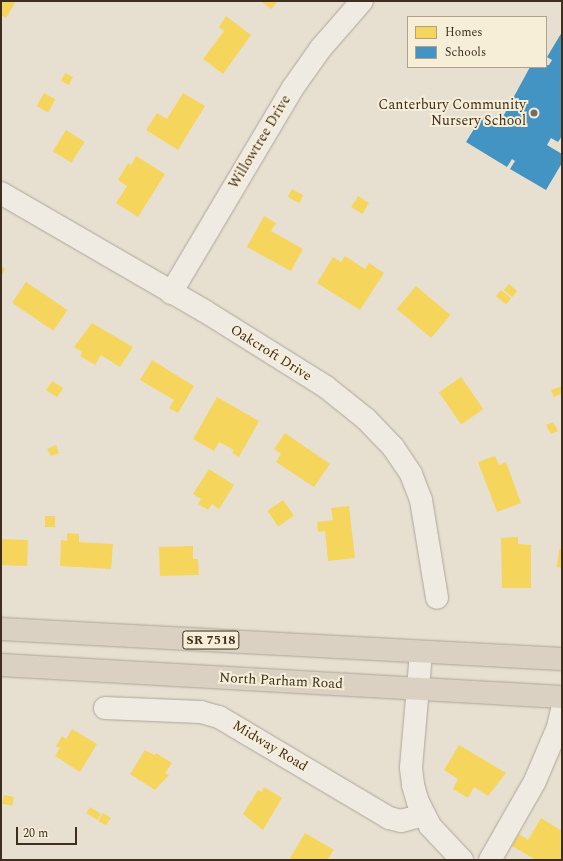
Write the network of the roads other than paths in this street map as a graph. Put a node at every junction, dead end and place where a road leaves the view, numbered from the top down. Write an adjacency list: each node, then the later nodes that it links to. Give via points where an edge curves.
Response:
1 (362, 1): 3 (street, Willowtree Drive, via 321,48 292,90)
2 (1, 193): 3 (street, Oakcroft Drive)
3 (171, 293): 4 (street, Oakcroft Drive, via 326,387 366,419 393,447 411,474 421,500)
4 (437, 598)
5 (1, 629): 6 (highway, SR 7518)
6 (421, 653): 7 (highway, SR 7518); 9 (street)
7 (562, 659)
8 (1, 665): 9 (highway, North Parham Road)
9 (417, 690): 10 (highway, North Parham Road); 13 (street, via 411,768 413,785)
10 (562, 697)
11 (105, 708): 13 (street, Midway Road, via 201,712 219,717 389,818 401,821)
12 (562, 709): 15 (street, via 558,727 535,781)
13 (423, 815): 14 (street, via 440,840)
14 (462, 860)
15 (490, 860)

